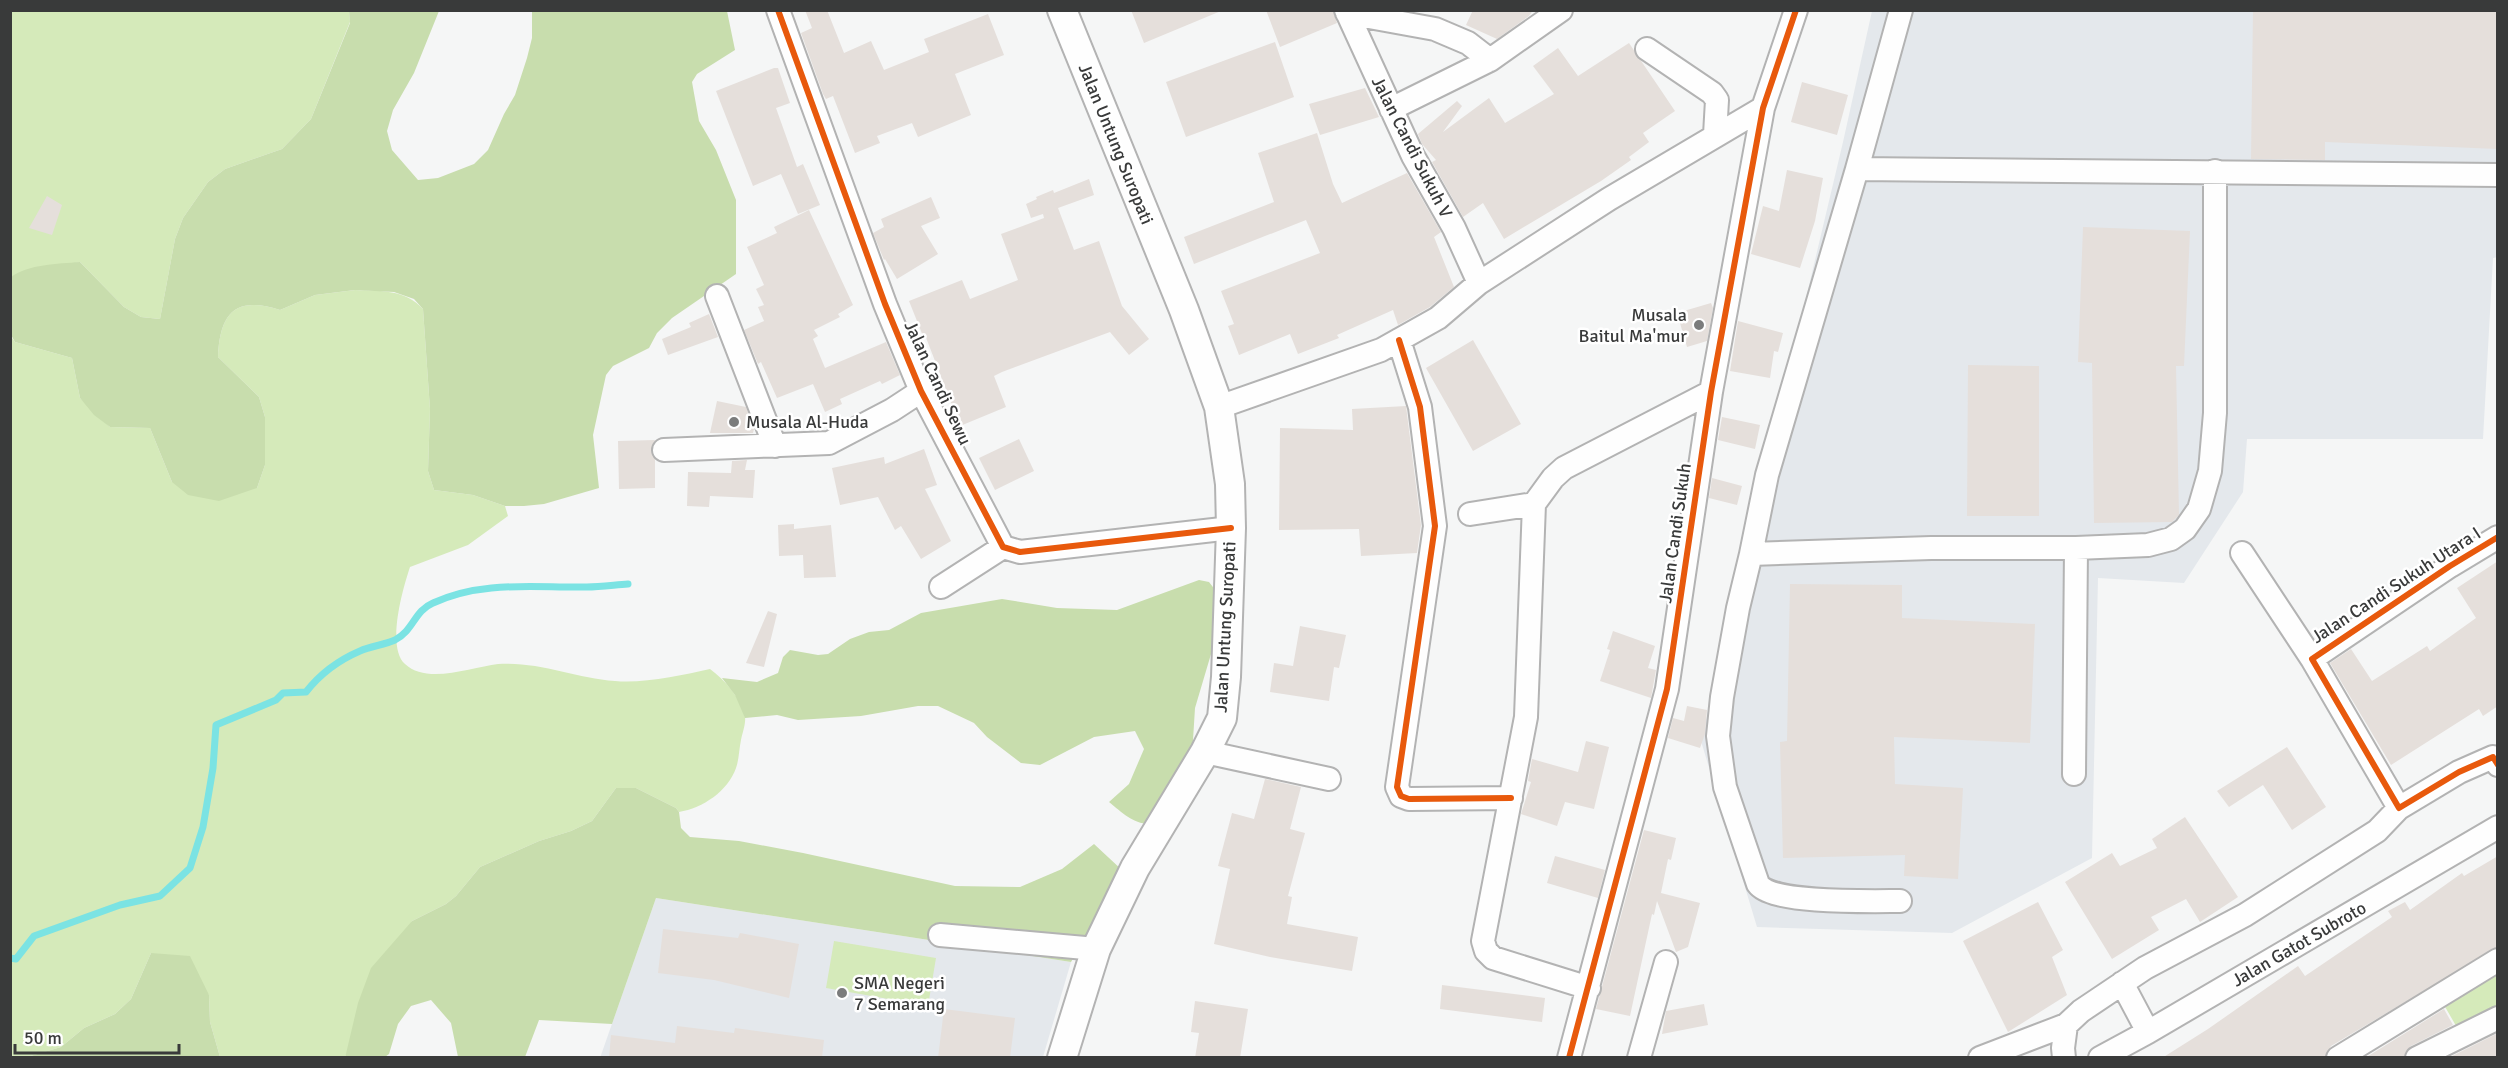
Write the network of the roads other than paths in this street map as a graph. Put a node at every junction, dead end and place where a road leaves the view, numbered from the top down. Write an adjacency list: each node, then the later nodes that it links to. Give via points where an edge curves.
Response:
1 (778, 10): 18 (street, Jalan Candi Sewu, via 885,304)
2 (1062, 10): 20 (main road, Jalan Untung Suropati, via 1184,310)
3 (1561, 10): 8 (street)
4 (1796, 10): 9 (street, Jalan Candi Sukuh)
5 (1901, 10): 12 (street)
6 (1346, 12): 8 (street, via 1435,29 1468,43); 10 (street, Jalan Candi Sukuh V)
7 (1647, 49): 11 (street, via 1712,93 1717,100)
8 (1490, 60): 10 (street)
9 (1763, 108): 11 (street); 19 (street, Jalan Candi Sukuh)
10 (1391, 109): 15 (street, Jalan Candi Sukuh V)
11 (1715, 135): 15 (street)
12 (1857, 168): 13 (street); 30 (street, via 1767,475)
13 (2215, 171): 14 (street); 28 (street, via 2215,413 2210,471 2199,509 2185,529 2171,539 2148,545)
14 (2498, 175)
15 (1479, 283): 17 (street, via 1438,318)
16 (717, 296): 21 (street)
17 (1399, 340): 20 (street, via 1381,350); 37 (street, via 1420,407 1435,526 1397,787 1401,796 1409,799)
18 (921, 391): 21 (street, Jalan Candi Sewu, via 829,443); 27 (street, Jalan Candi Sewu)
19 (1711, 392): 23 (street, via 1564,468); 46 (street, Jalan Candi Sukuh, via 1667,689)
20 (1219, 407): 25 (main road, Jalan Untung Suropati, via 1230,484)
21 (775, 446): 22 (street, Jalan Candi Sewu)
22 (664, 450)
23 (1534, 504): 24 (street); 37 (street, via 1526,717)
24 (1470, 514)
25 (1231, 528): 27 (street, via 1020,552); 33 (main road, Jalan Untung Suropati, via 1222,718)
26 (2498, 537): 32 (street, Jalan Candi Sukuh Utara I)
27 (1003, 547): 31 (street)
28 (2076, 548): 30 (street); 35 (street)
29 (2242, 553): 32 (street)
30 (1750, 554): 40 (street, via 1718,736 1725,787 1758,884 1769,893 1805,898)
31 (941, 587)
32 (2312, 659): 38 (street, Jalan Candi Sukuh Utara I)
33 (1205, 752): 36 (street); 42 (main road, Jalan Untung Suropati, via 1135,868)
34 (2496, 759): 38 (street, via 2459,772)
35 (2074, 774)
36 (1329, 779)
37 (1511, 798): 46 (street, via 1483,940 1486,951 1493,958)
38 (2399, 808): 45 (street, via 2377,831 2254,909)
39 (2498, 827): 49 (street, Jalan Gatot Subroto)
40 (1900, 901)
41 (940, 935): 42 (street)
42 (1096, 949): 50 (main road, Jalan Untung Suropati)
43 (2498, 960): 56 (street)
44 (1666, 962): 52 (street)
45 (2122, 983): 48 (street); 49 (street)
46 (1589, 988): 51 (street, Jalan Candi Sukuh)
47 (2498, 1018): 57 (street)
48 (2066, 1025): 53 (street); 54 (street)
49 (2148, 1032): 55 (street, Jalan Gatot Subroto)
50 (1062, 1058)
51 (1569, 1058)
52 (1639, 1058)
53 (1980, 1058)
54 (2064, 1058)
55 (2100, 1058)
56 (2338, 1058)
57 (2417, 1058)

